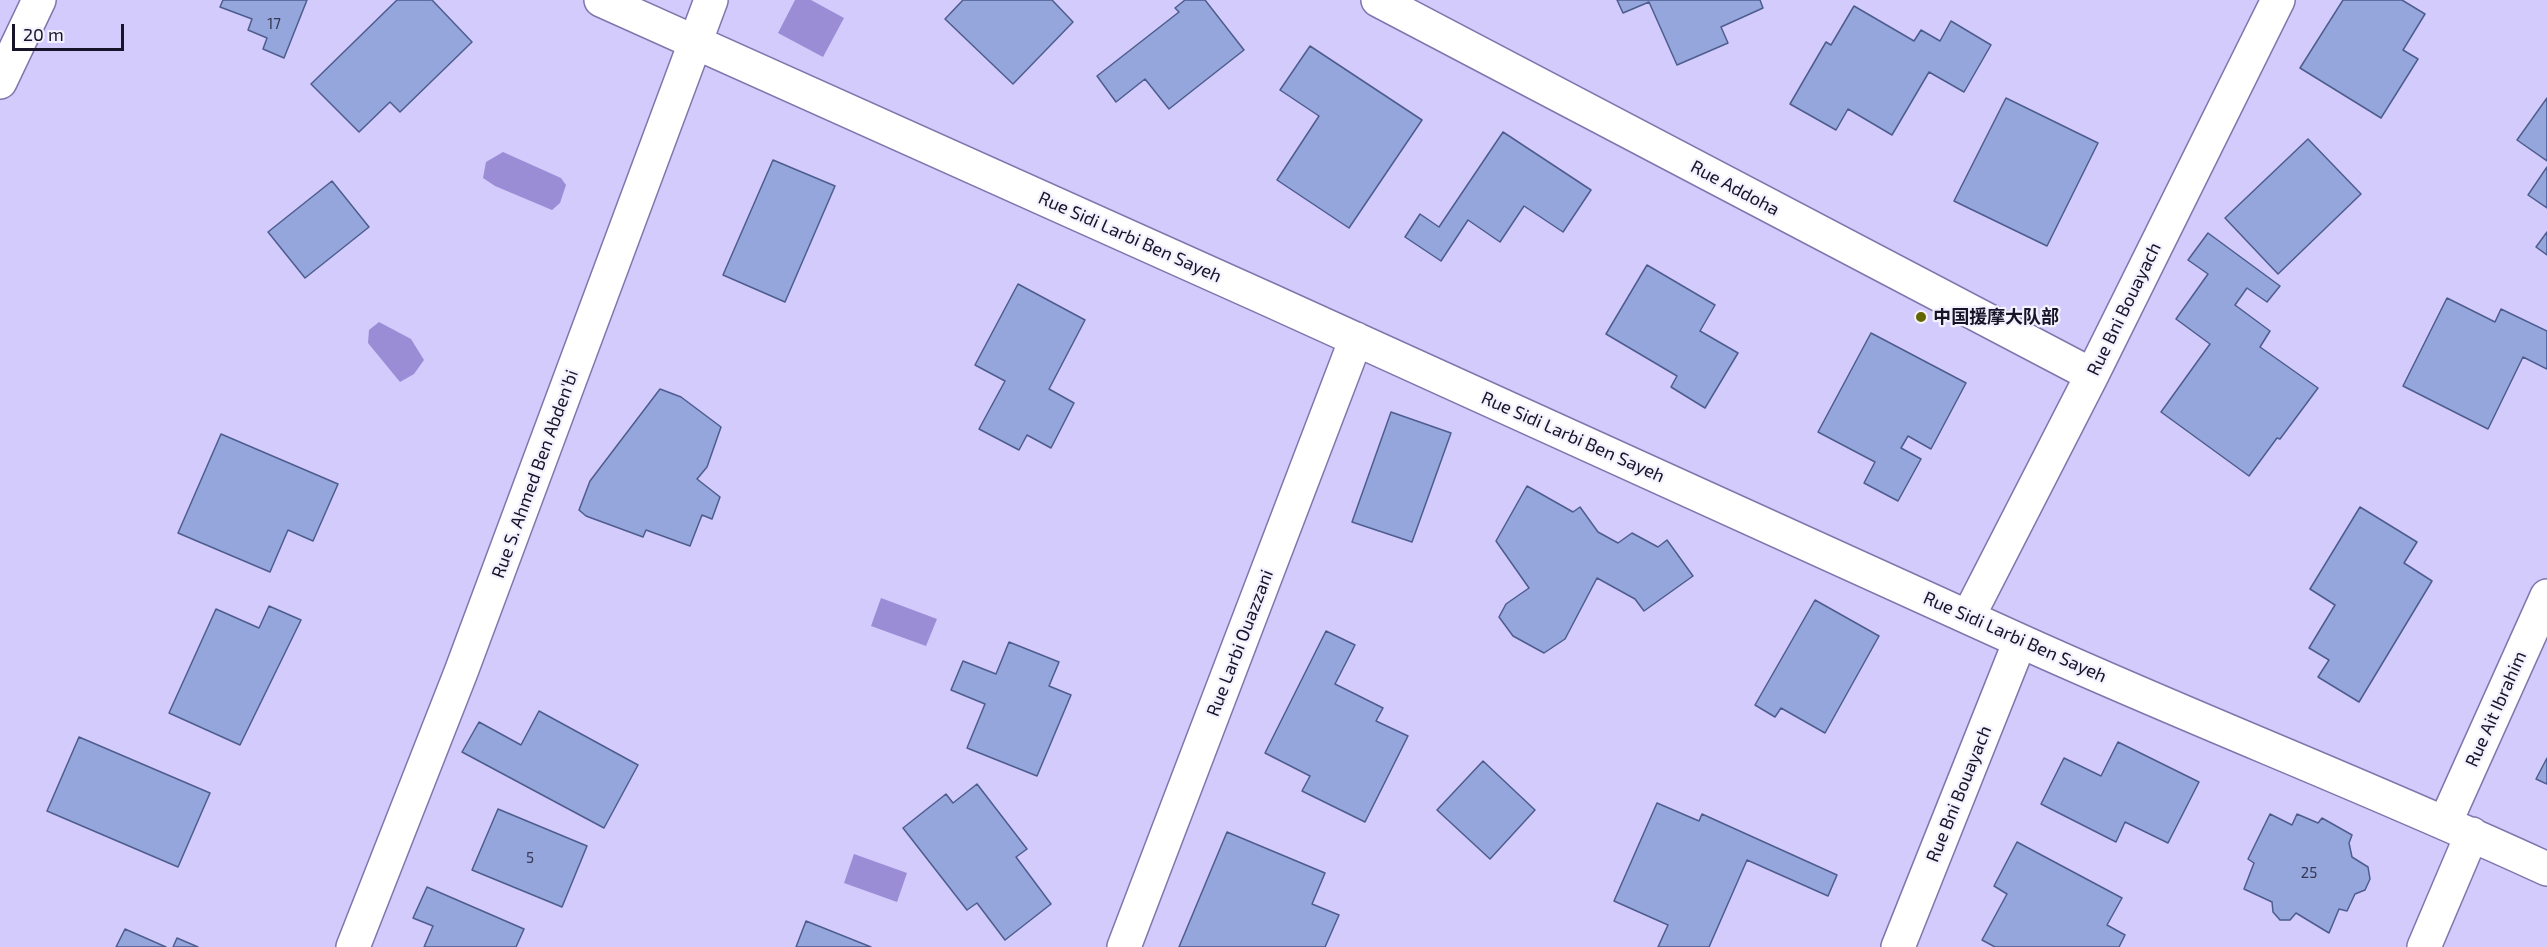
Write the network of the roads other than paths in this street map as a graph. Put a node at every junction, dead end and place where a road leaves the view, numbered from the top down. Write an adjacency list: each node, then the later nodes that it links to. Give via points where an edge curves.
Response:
1 (39, 0): 7 (street)
2 (601, 0): 6 (street, Rue Sidi Larbi Ben Sayeh)
3 (711, 0): 6 (street, Rue S. Ahmed Ben Abden'bi)
4 (1378, 0): 9 (street, Rue Addoha)
5 (2278, 0): 9 (street, Rue Bni Bouayach)
6 (695, 42): 8 (street, Rue Sidi Larbi Ben Sayeh); 15 (street, Rue S. Ahmed Ben Abden'bi, via 461,672)
7 (0, 81)
8 (1356, 339): 11 (street, Rue Sidi Larbi Ben Sayeh); 16 (street, Rue Larbi Ouazzani)
9 (2092, 375): 11 (street, Rue Bni Bouayach)
10 (2547, 596): 13 (street, Rue Ait Ibrahim)
11 (1968, 617): 12 (street, Rue Sidi Larbi Ben Sayeh)
12 (2020, 641): 13 (street, Rue Sidi Larbi Ben Sayeh); 17 (street, Rue Bni Bouayach)
13 (2458, 828): 14 (street, Rue Sidi Larbi Ben Sayeh); 18 (street, Rue Ait Ibrahim)
14 (2547, 869)
15 (353, 947)
16 (1124, 947)
17 (1898, 947)
18 (2424, 947)

